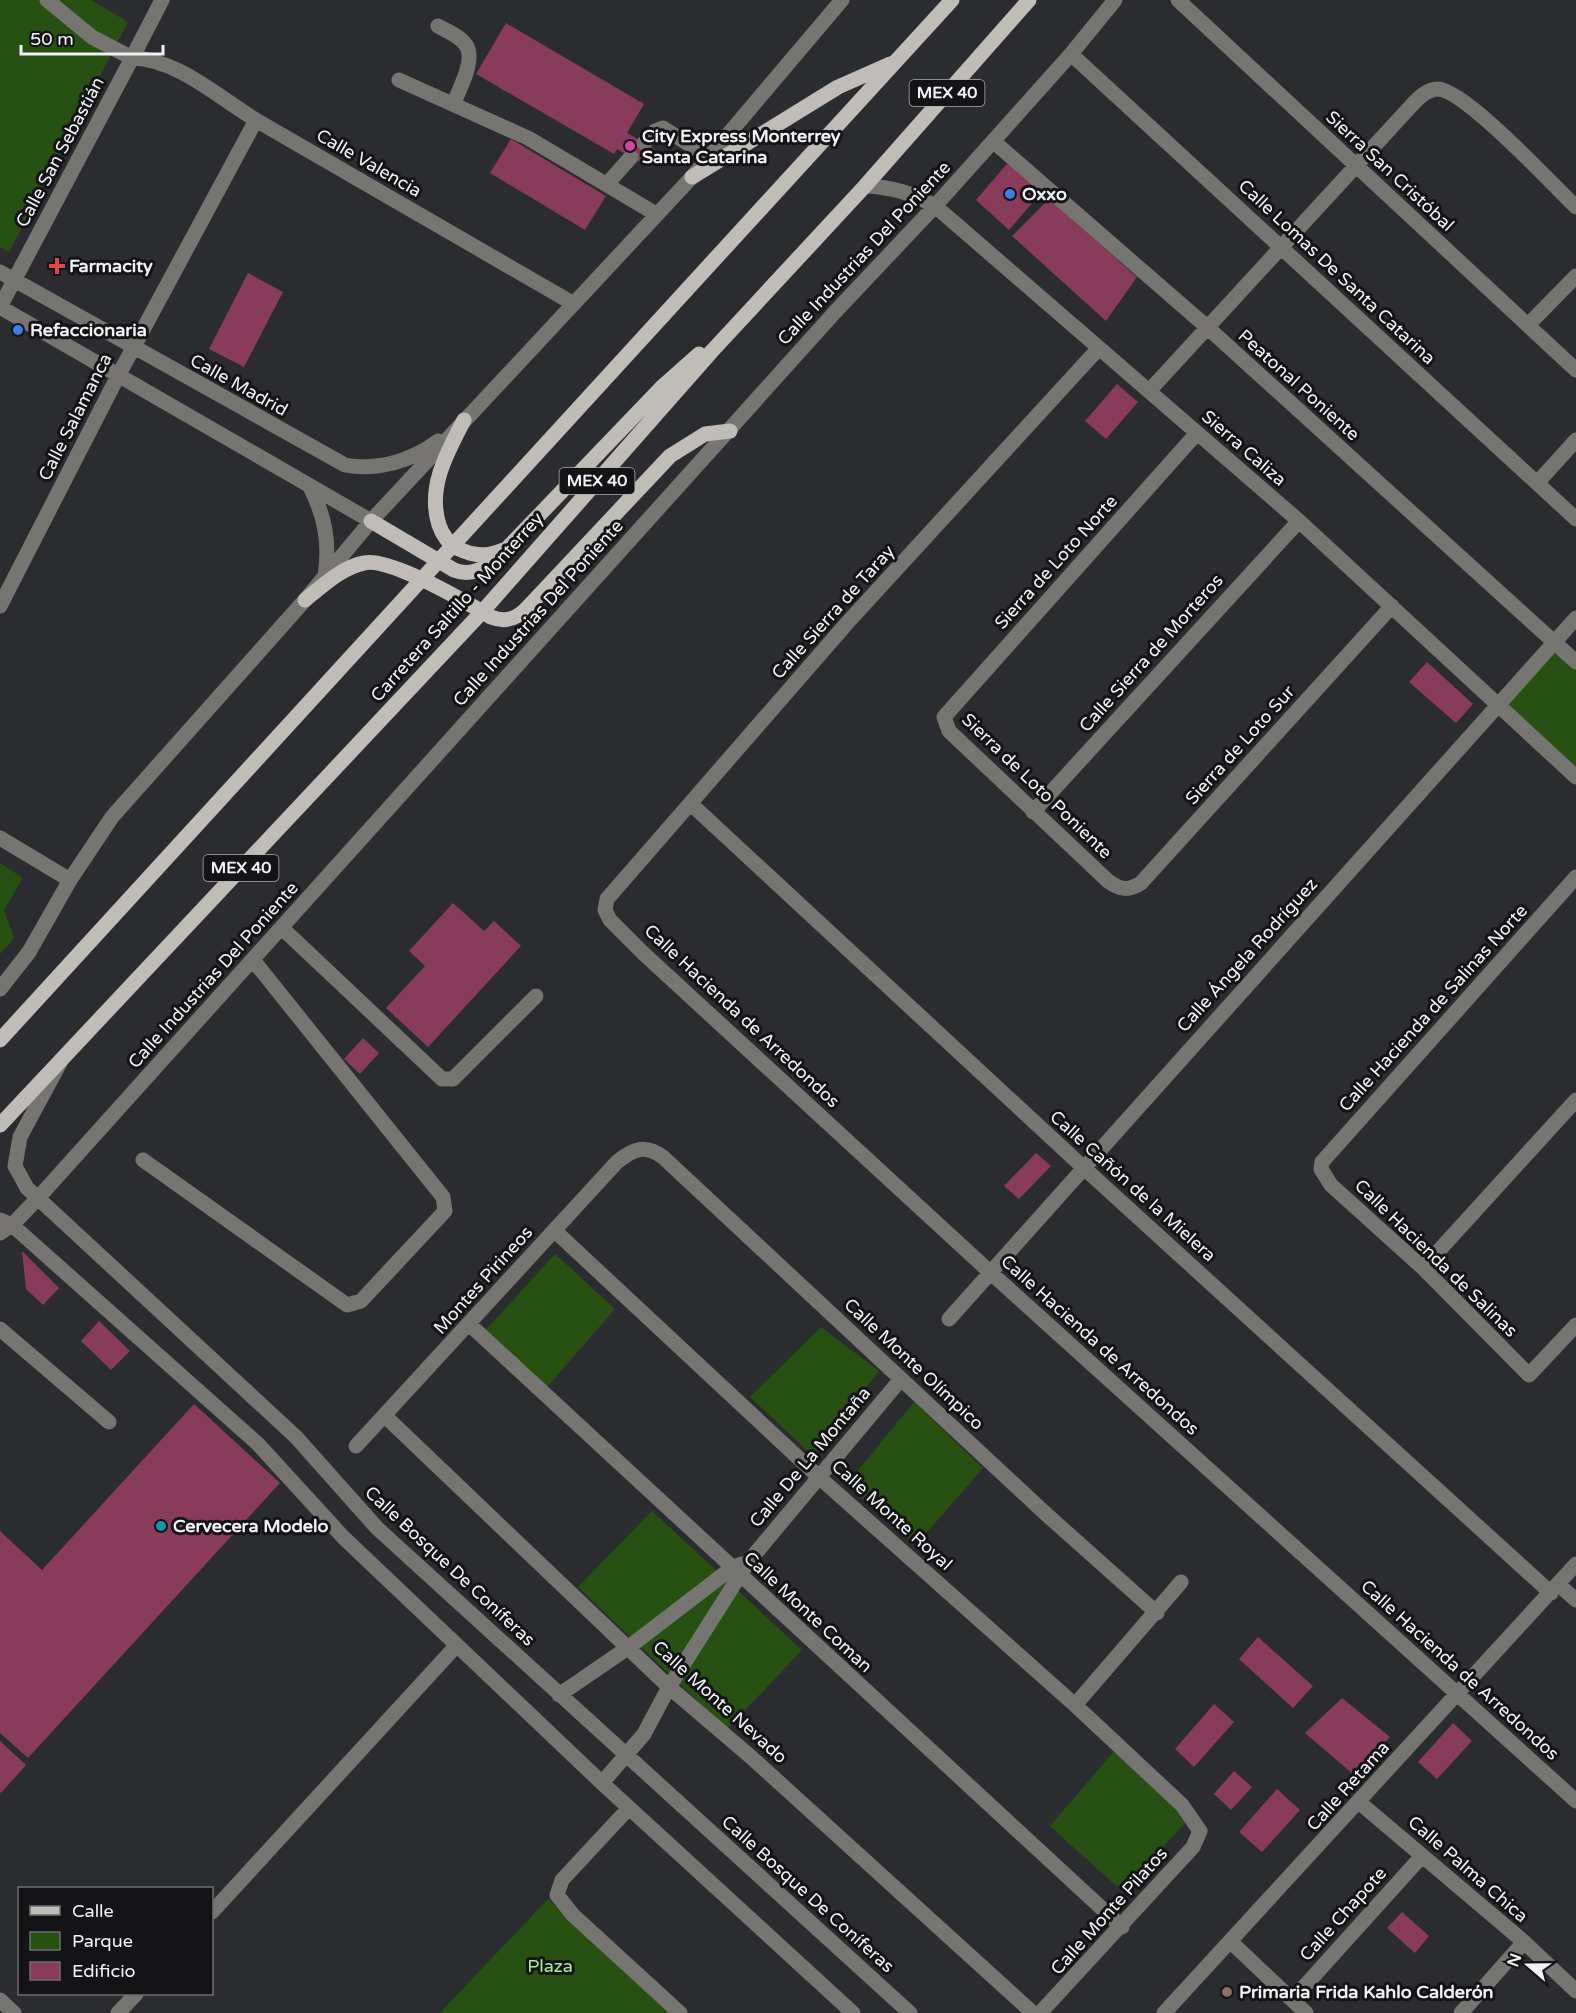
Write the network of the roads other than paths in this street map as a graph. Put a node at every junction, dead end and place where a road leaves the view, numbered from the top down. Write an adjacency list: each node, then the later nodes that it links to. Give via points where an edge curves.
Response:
1 (47, 0): 10 (street, Calle Valencia, via 93,37)
2 (162, 0): 10 (street, Calle San Sebastián)
3 (842, 0): 18 (street)
4 (952, 0): 11 (main road, MEX 40)
5 (1029, 0): 22 (main road, Carretera Saltillo - Monterrey / MEX 40)
6 (1115, 0): 9 (street, Calle Industrias Del Poniente)
7 (1178, 0): 19 (street, Sierra San Cristóbal)
8 (438, 26): 13 (street, via 461,39 468,50 468,65)
9 (1071, 54): 15 (street, Calle Industrias Del Poniente); 26 (street, Calle Lomas De Santa Catarina)
10 (138, 58): 14 (street, Calle Valencia, via 160,62); 27 (street, Calle San Sebastián)
11 (896, 62): 20 (main road, via 838,87 779,120); 71 (main road, MEX 40)
12 (399, 80): 13 (street)
13 (453, 103): 21 (street, via 528,138)
14 (256, 120): 29 (street, Calle Valencia); 33 (street, Calle Salamanca)
15 (993, 141): 23 (street, Calle Industrias Del Poniente); 32 (street, Peatonal Poniente)
16 (644, 143): 18 (street, via 655,131 663,129)
17 (631, 158): 21 (street)
18 (709, 158): 20 (street)
19 (1356, 166): 24 (street, via 1420,96 1440,89 1462,100); 26 (street); 31 (street, Sierra San Cristóbal)
20 (692, 177): 25 (street)
21 (607, 184): 25 (street)
22 (865, 186): 23 (street, Sierra Caliza, via 890,187); 35 (main road, Carretera Saltillo - Monterrey / MEX 40)
23 (935, 206): 34 (street, Sierra Caliza); 40 (street, Calle Industrias Del Poniente)
24 (1576, 207)
25 (656, 214): 29 (street)
26 (1281, 248): 32 (street); 43 (street, Calle Lomas De Santa Catarina)
27 (7, 276): 30 (street, Calle San Sebastián); 33 (street, Calle Madrid)
28 (1576, 276): 31 (street)
29 (574, 304): 39 (street)
30 (0, 307): 37 (street)
31 (1528, 325): 36 (street, Sierra San Cristóbal)
32 (1207, 327): 38 (street); 55 (street, Peatonal Poniente)
33 (133, 348): 37 (street, Calle Salamanca); 39 (street, Calle Madrid, via 345,465 371,468 411,456)
34 (1099, 348): 38 (street, Sierra Caliza); 60 (street, Calle Sierra de Taray, via 848,622)
35 (712, 351): 48 (main road, via 695,356 663,386); 53 (main road, Carretera Saltillo - Monterrey / MEX 40)
36 (1576, 370)
37 (118, 376): 44 (street); 51 (street, Calle Salamanca)
38 (1150, 390): 41 (street, Sierra Caliza)
39 (464, 420): 46 (street); 48 (main road, via 437,481 436,508 441,531 454,547 471,554 490,555)
40 (730, 431): 53 (main road, via 705,434 670,456 517,617 498,620); 67 (street, Calle Industrias Del Poniente)
41 (1197, 433): 47 (street, Sierra Caliza); 58 (street, Sierra de Loto Norte)
42 (1576, 440): 43 (street)
43 (1538, 482): 45 (street, Calle Lomas De Santa Catarina)
44 (310, 486): 46 (street); 49 (street, via 328,540)
45 (1576, 519)
46 (371, 521): 48 (main road, via 460,573 485,568); 49 (street)
47 (1299, 521): 52 (street, Sierra Caliza); 61 (street, Calle Sierra de Morteros)
48 (507, 548)
49 (324, 578): 50 (street)
50 (305, 600): 53 (main road, via 357,564 375,561); 64 (street, via 112,817)
51 (0, 606)
52 (1392, 606): 57 (street, Sierra Caliza); 65 (street, Sierra de Loto Sur, via 1141,883 1129,889)
53 (483, 612): 72 (main road, Carretera Saltillo - Monterrey / MEX 40)
54 (1576, 618): 55 (street, Calle Ángela Rodríguez)
55 (1554, 642): 56 (street, Peatonal Poniente); 57 (street, Calle Ángela Rodríguez)
56 (1576, 662)
57 (1497, 704): 59 (street, Sierra Caliza); 78 (street, Calle Ángela Rodríguez)
58 (944, 717): 61 (street, Sierra de Loto Poniente, via 949,731)
59 (1576, 777)
60 (690, 804): 66 (street, Calle Sierra de Taray, via 607,899); 78 (street, Calle Cañón de la Mielera)
61 (1033, 812): 65 (street, Sierra de Loto Poniente)
62 (0, 838): 64 (street)
63 (1576, 877): 77 (street, Calle Hacienda de Salinas Norte)
64 (70, 880): 69 (street, via 29,952)
65 (1108, 881)
66 (605, 910): 83 (street, Calle Hacienda de Arredondos, via 643,953)
67 (282, 928): 68 (street, Calle Industrias Del Poniente); 70 (street, via 442,1079 453,1079)
68 (253, 960): 76 (street, via 443,1197 445,1211 361,1301 347,1305); 79 (street, Calle Industrias Del Poniente)
69 (0, 989)
70 (536, 996)
71 (0, 1040)
72 (63, 1056): 74 (main road, Carretera Saltillo - Monterrey / MEX 40); 79 (street, Calle Bosque De Coníferas, via 16,1152 15,1166 27,1188)
73 (1576, 1100): 82 (street)
74 (0, 1125)
75 (644, 1147): 81 (street, Montes Pirineos, via 617,1162); 88 (street, Calle Monte Olímpico, via 664,1158)
76 (143, 1160)
77 (1321, 1165): 82 (street, Calle Hacienda de Salinas, via 1331,1185)
78 (1084, 1168): 83 (street, Calle Ángela Rodríguez); 96 (street, Calle Cañón de la Mielera)
79 (38, 1198): 80 (street, Calle Industrias Del Poniente); 103 (street, Calle Bosque De Coníferas, via 296,1437 377,1528)
80 (4, 1226): 99 (street, via 258,1444 343,1537)
81 (555, 1231): 85 (street, Montes Pirineos); 92 (street, Calle Monte Royal)
82 (1423, 1268): 86 (street, Calle Hacienda de Salinas, via 1529,1375)
83 (991, 1273): 84 (street, Calle Ángela Rodríguez); 102 (street, Calle Hacienda de Arredondos)
84 (949, 1319)
85 (469, 1324): 89 (street, Montes Pirineos); 94 (street, Calle Monte Coman)
86 (1576, 1325)
87 (0, 1329): 90 (street)
88 (901, 1379): 92 (street, Calle De La Montaña); 98 (street, Calle Monte Olímpico)
89 (385, 1416): 91 (street, Montes Pirineos); 100 (street, Calle Monte Nevado)
90 (109, 1422)
91 (356, 1446)
92 (820, 1478): 94 (street, Calle De La Montaña); 104 (street, Calle Monte Royal)
93 (1576, 1564): 96 (street, Calle Retama)
94 (736, 1572): 100 (street, Calle De La Montaña); 101 (street); 113 (street, Calle Monte Coman)
95 (1181, 1582): 98 (street)
96 (1555, 1589): 97 (street, Calle Cañón de la Mielera); 102 (street, Calle Retama)
97 (1576, 1600)
98 (1157, 1613): 104 (street)
99 (458, 1645): 106 (street); 112 (street)
100 (629, 1647): 101 (street, Calle Monte Nevado); 103 (street, Calle De La Montaña)
101 (669, 1688): 105 (street); 125 (street, Calle Monte Nevado, via 751,1757)
102 (1459, 1693): 107 (street, Calle Hacienda de Arredondos); 108 (street, Calle Retama)
103 (560, 1695): 105 (street, Calle Bosque De Coníferas)
104 (1075, 1705): 110 (street, Calle Monte Royal, via 1182,1805)
105 (627, 1755): 106 (street); 124 (street, Calle Bosque De Coníferas)
106 (602, 1783): 109 (street)
107 (1576, 1801)
108 (1360, 1803): 111 (street, Calle Palma Chica); 114 (street, Calle Retama)
109 (629, 1808): 122 (street, via 562,1880 557,1895 573,1915); 123 (street)
110 (1200, 1831): 113 (street, Calle Monte Pilatos, via 1193,1847)
111 (1422, 1856): 115 (street, Calle Palma Chica); 118 (street, Calle Chapote)
112 (213, 1911)
113 (1122, 1927): 126 (street, Calle Monte Pilatos)
114 (1231, 1942): 118 (street); 127 (street, Calle Retama)
115 (1524, 1942): 116 (street, Calle Palma Chica); 129 (street)
116 (1576, 1991)
117 (135, 1995): 121 (street)
118 (1293, 1999): 128 (street)
119 (0, 2000): 120 (street)
120 (14, 2013)
121 (118, 2013)
122 (680, 2013)
123 (854, 2013)
124 (910, 2013)
125 (1033, 2013)
126 (1040, 2013)
127 (1164, 2013)
128 (1306, 2013)
129 (1461, 2013)

